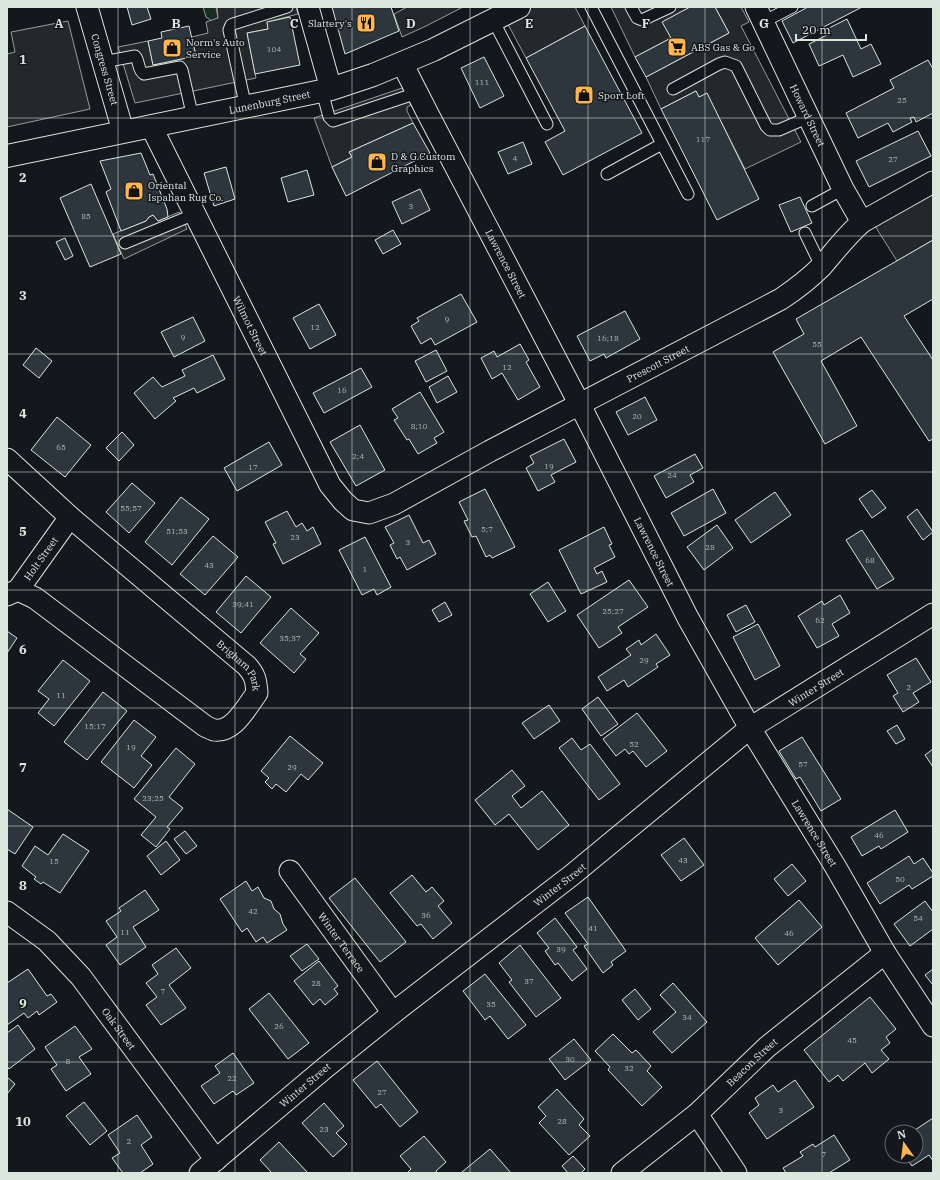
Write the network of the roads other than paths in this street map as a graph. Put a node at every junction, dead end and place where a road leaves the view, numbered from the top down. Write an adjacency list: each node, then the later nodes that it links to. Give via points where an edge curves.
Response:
1 (87, 7): 10 (street, Congress Street)
2 (287, 7): 15 (lane, via 230,27)
3 (308, 7): 12 (street)
4 (591, 7): 21 (lane)
5 (631, 7): 6 (lane, via 639,20)
6 (670, 7)
7 (792, 7): 9 (lane)
8 (506, 12): 11 (main road, Lunenburg Street, via 433,50); 18 (lane)
9 (760, 14): 16 (street, Howard Street)
10 (103, 62): 17 (lane, via 135,56 140,71 144,74 180,67); 20 (street, Congress Street)
11 (402, 62): 12 (main road, Lunenburg Street, via 373,75); 14 (street, Lawrence Street)
12 (327, 90): 14 (lane, via 329,117 333,121); 15 (main road, Lunenburg Street)
13 (673, 90): 16 (lane, via 725,62 736,66 770,130 779,130)
14 (417, 93): 33 (street, Lawrence Street)
15 (246, 108): 17 (main road, Lunenburg Street)
16 (809, 116): 25 (street, Howard Street)
17 (193, 118): 19 (main road, Lunenburg Street)
18 (547, 124)
19 (151, 126): 20 (main road, Lunenburg Street); 28 (street, Wilmot Street)
20 (123, 131): 22 (main road, Lunenburg Street)
21 (662, 144): 23 (lane); 26 (lane)
22 (7, 156)
23 (607, 174)
24 (933, 182): 29 (street, Prescott Street)
25 (843, 189): 27 (lane); 29 (street, Howard Street)
26 (688, 194)
27 (812, 206)
28 (194, 214): 31 (lane); 35 (street, Wilmot Street, via 330,485 353,510)
29 (862, 222): 32 (street, Prescott Street, via 852,230)
30 (805, 233): 32 (lane)
31 (125, 243)
32 (822, 266): 33 (street, Prescott Street, via 803,284 781,299)
33 (580, 405): 35 (street, Prescott Street, via 394,504 369,513); 39 (street, Lawrence Street, via 688,618)
34 (7, 459): 36 (street, Brigham Park)
35 (363, 512)
36 (70, 516): 37 (street, Holt Street); 37 (street, Brigham Park, via 247,666 254,674 257,693 233,724 224,729 214,730 205,726 35,598)
37 (12, 592)
38 (933, 614): 39 (street, Winter Street)
39 (750, 728): 42 (street, Lawrence Street); 43 (street, Winter Street, via 572,874)
40 (290, 871): 43 (street, Winter Terrace)
41 (7, 912): 46 (street, Oak Street, via 47,941 81,977)
42 (885, 953): 44 (street, Lawrence Street); 45 (street, Beacon Street, via 767,1047)
43 (393, 1013): 46 (street, Winter Street)
44 (933, 1026)
45 (697, 1114): 48 (street, Beacon Street); 49 (street)
46 (216, 1160): 47 (street, Winter Street)
47 (200, 1173)
48 (622, 1173)
49 (736, 1173)

